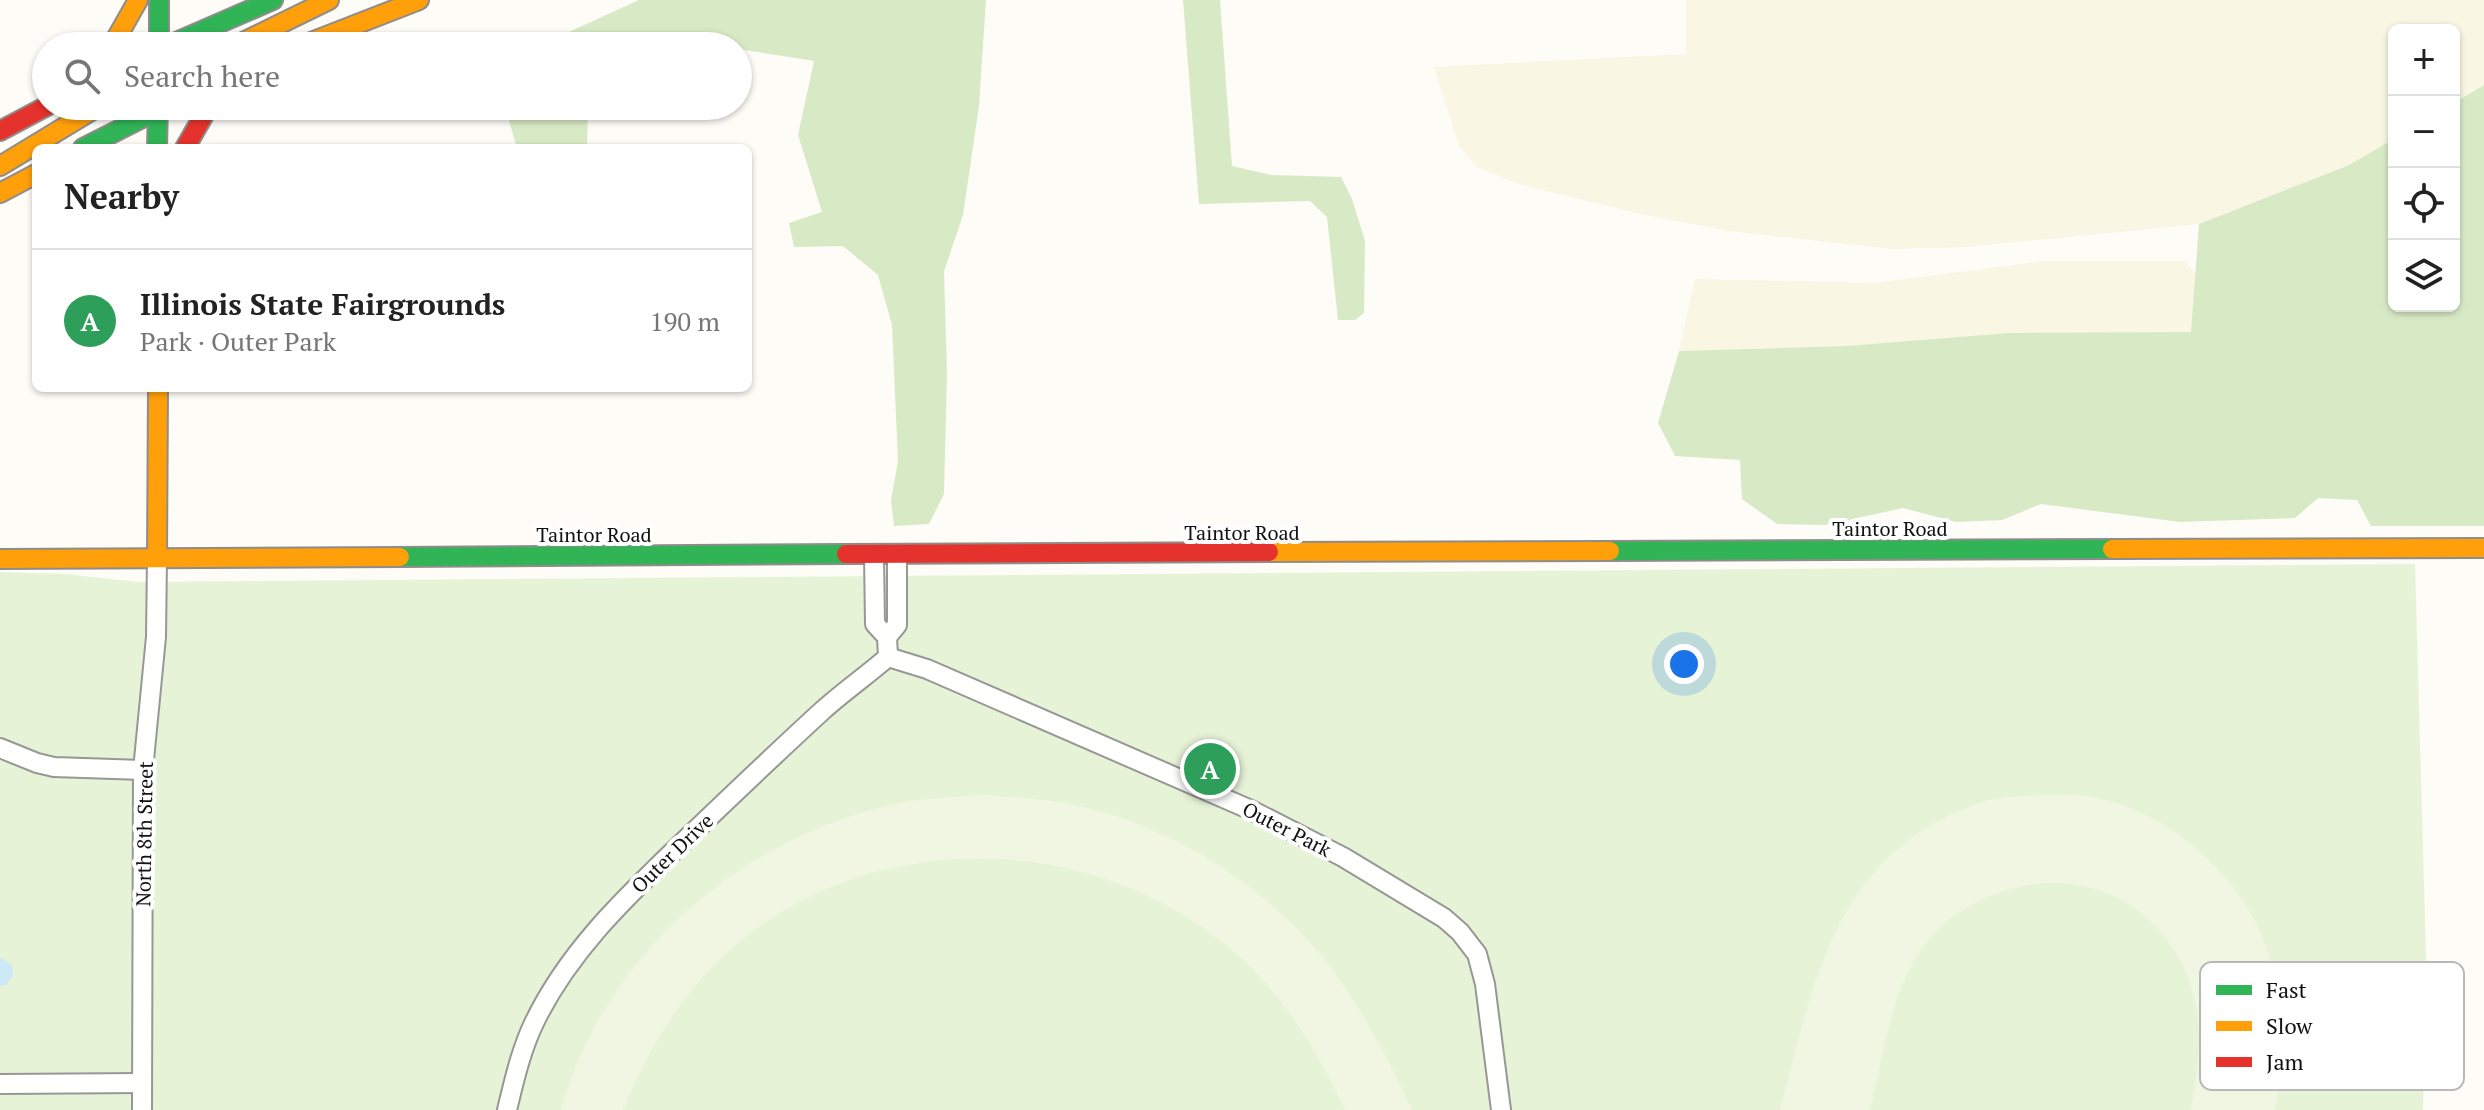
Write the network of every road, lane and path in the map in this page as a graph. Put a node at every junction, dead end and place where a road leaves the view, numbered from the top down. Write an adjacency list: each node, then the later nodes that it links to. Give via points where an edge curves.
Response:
1 (138, 0): 6 (main road)
2 (159, 0): 7 (main road)
3 (273, 0): 8 (main road)
4 (329, 0): 9 (main road)
5 (419, 0): 10 (main road)
6 (121, 32)
7 (159, 32)
8 (199, 32)
9 (264, 32)
10 (337, 32)
11 (32, 114): 16 (main road)
12 (76, 120): 17 (main road)
13 (136, 120): 18 (main road)
14 (160, 120): 19 (main road)
15 (201, 120): 20 (main road)
16 (0, 131)
17 (36, 144)
18 (91, 144)
19 (157, 144)
20 (187, 144)
21 (32, 147): 22 (main road)
22 (0, 166)
23 (32, 176): 25 (main road)
24 (32, 191): 26 (main road)
25 (0, 193)
26 (0, 209)
27 (158, 392): 31 (main road)
28 (2484, 548): 30 (main road, Taintor Road)
29 (874, 554): 30 (main road, Taintor Road); 31 (main road, Taintor Road); 33 (street, via 875,624)
30 (897, 554): 33 (street, via 897,625)
31 (157, 558): 32 (main road, Taintor Road); 36 (street, North 8th Street, via 156,637)
32 (0, 559)
33 (887, 637): 34 (street)
34 (888, 657): 40 (street, Outer Drive, via 711,814 583,945 534,1024); 41 (street, Outer Park, via 939,674 1251,810 1444,918 1477,954)
35 (0, 748): 36 (street, via 54,767)
36 (143, 770): 37 (street, North 8th Street)
37 (142, 1083): 38 (street); 39 (street, North 8th Street)
38 (0, 1084)
39 (142, 1110)
40 (507, 1110)
41 (1501, 1110)

